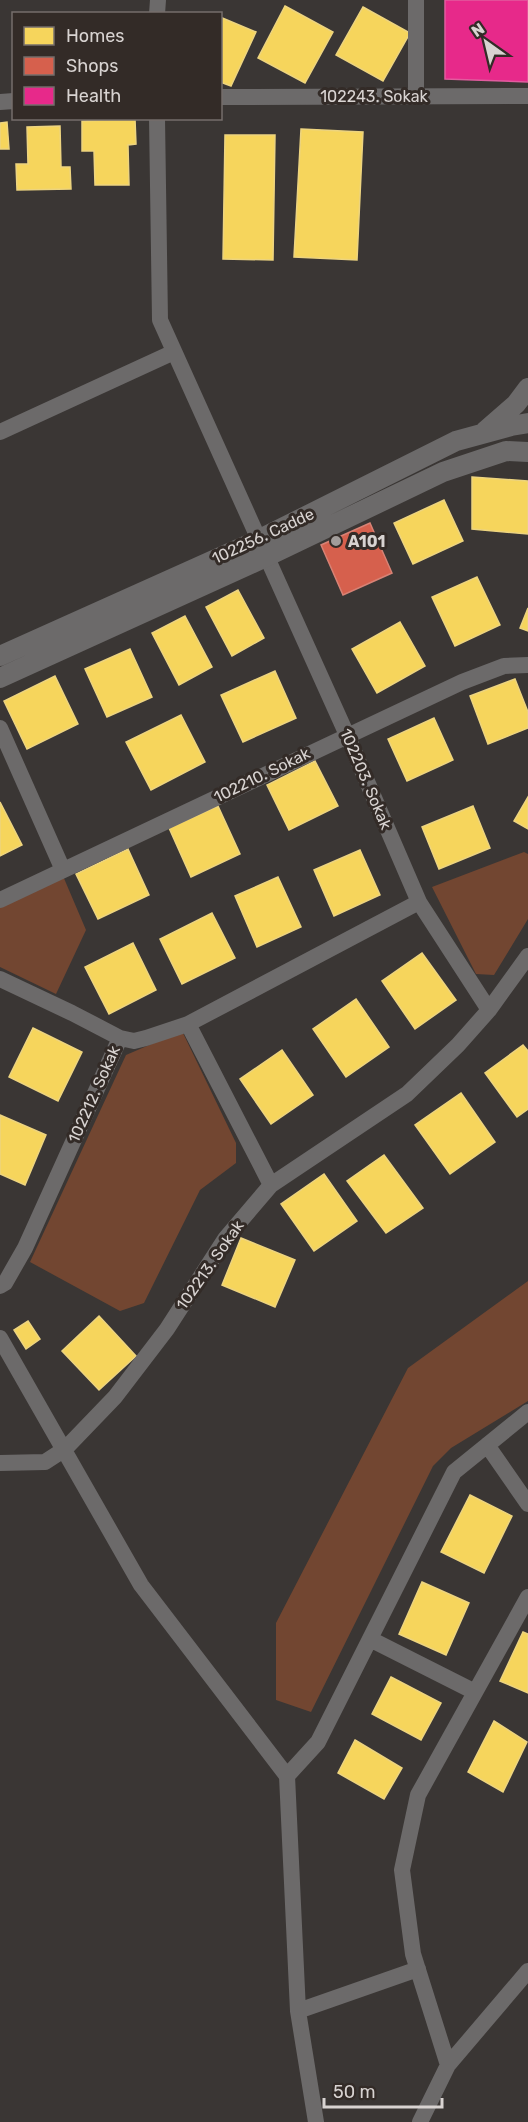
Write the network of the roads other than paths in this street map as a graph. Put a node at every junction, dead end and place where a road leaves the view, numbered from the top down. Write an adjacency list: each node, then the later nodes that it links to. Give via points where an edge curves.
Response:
1 (416, 0): 2 (street)
2 (416, 96): 3 (street, 102243. Sokak); 4 (street, 102243. Sokak)
3 (528, 96)
4 (222, 97)
5 (157, 120): 6 (street, 102203. Sokak, via 160,320)
6 (174, 352): 9 (street); 12 (street, 102203. Sokak)
7 (528, 388): 10 (street)
8 (528, 423): 10 (street, 102256. Cadde)
9 (0, 432)
10 (482, 434): 12 (street, 102256. Cadde, via 456,441)
11 (527, 447): 12 (street, 102256. Cadde, via 443,472)
12 (262, 548): 13 (street, 102256. Cadde); 15 (street, 102256. Cadde); 17 (street, 102203. Sokak)
13 (0, 656)
14 (528, 665): 17 (street, 102210. Sokak, via 504,666 462,682)
15 (0, 678)
16 (0, 728): 18 (street)
17 (348, 735): 18 (street, 102210. Sokak); 20 (street, 102203. Sokak)
18 (63, 870): 19 (street, 102210. Sokak)
19 (0, 900)
20 (419, 902): 23 (street, 102203. Sokak); 24 (street, 102212. Sokak)
21 (528, 956): 23 (street, 102213. Sokak)
22 (0, 979): 25 (street)
23 (489, 1010): 26 (street, 102213. Sokak, via 407,1094)
24 (188, 1024): 25 (street, 102212. Sokak, via 134,1041); 26 (street)
25 (120, 1038): 27 (street, 102212. Sokak, via 25,1248)
26 (271, 1185): 31 (street, 102213. Sokak, via 225,1239 167,1329 115,1397)
27 (0, 1286)
28 (0, 1338): 31 (street)
29 (528, 1412): 30 (street)
30 (487, 1445): 33 (street); 35 (street, via 454,1472)
31 (65, 1449): 32 (street, 102213. Sokak, via 45,1462); 37 (street, via 141,1585)
32 (0, 1463)
33 (528, 1504)
34 (528, 1597): 36 (street)
35 (370, 1639): 36 (street); 37 (street, via 318,1742)
36 (475, 1692): 38 (street, via 418,1795 402,1870)
37 (287, 1776): 40 (street)
38 (418, 1969): 40 (street); 41 (street)
39 (528, 1971): 41 (street)
40 (298, 2011): 42 (street)
41 (448, 2065): 43 (street)
42 (316, 2122)
43 (420, 2122)

